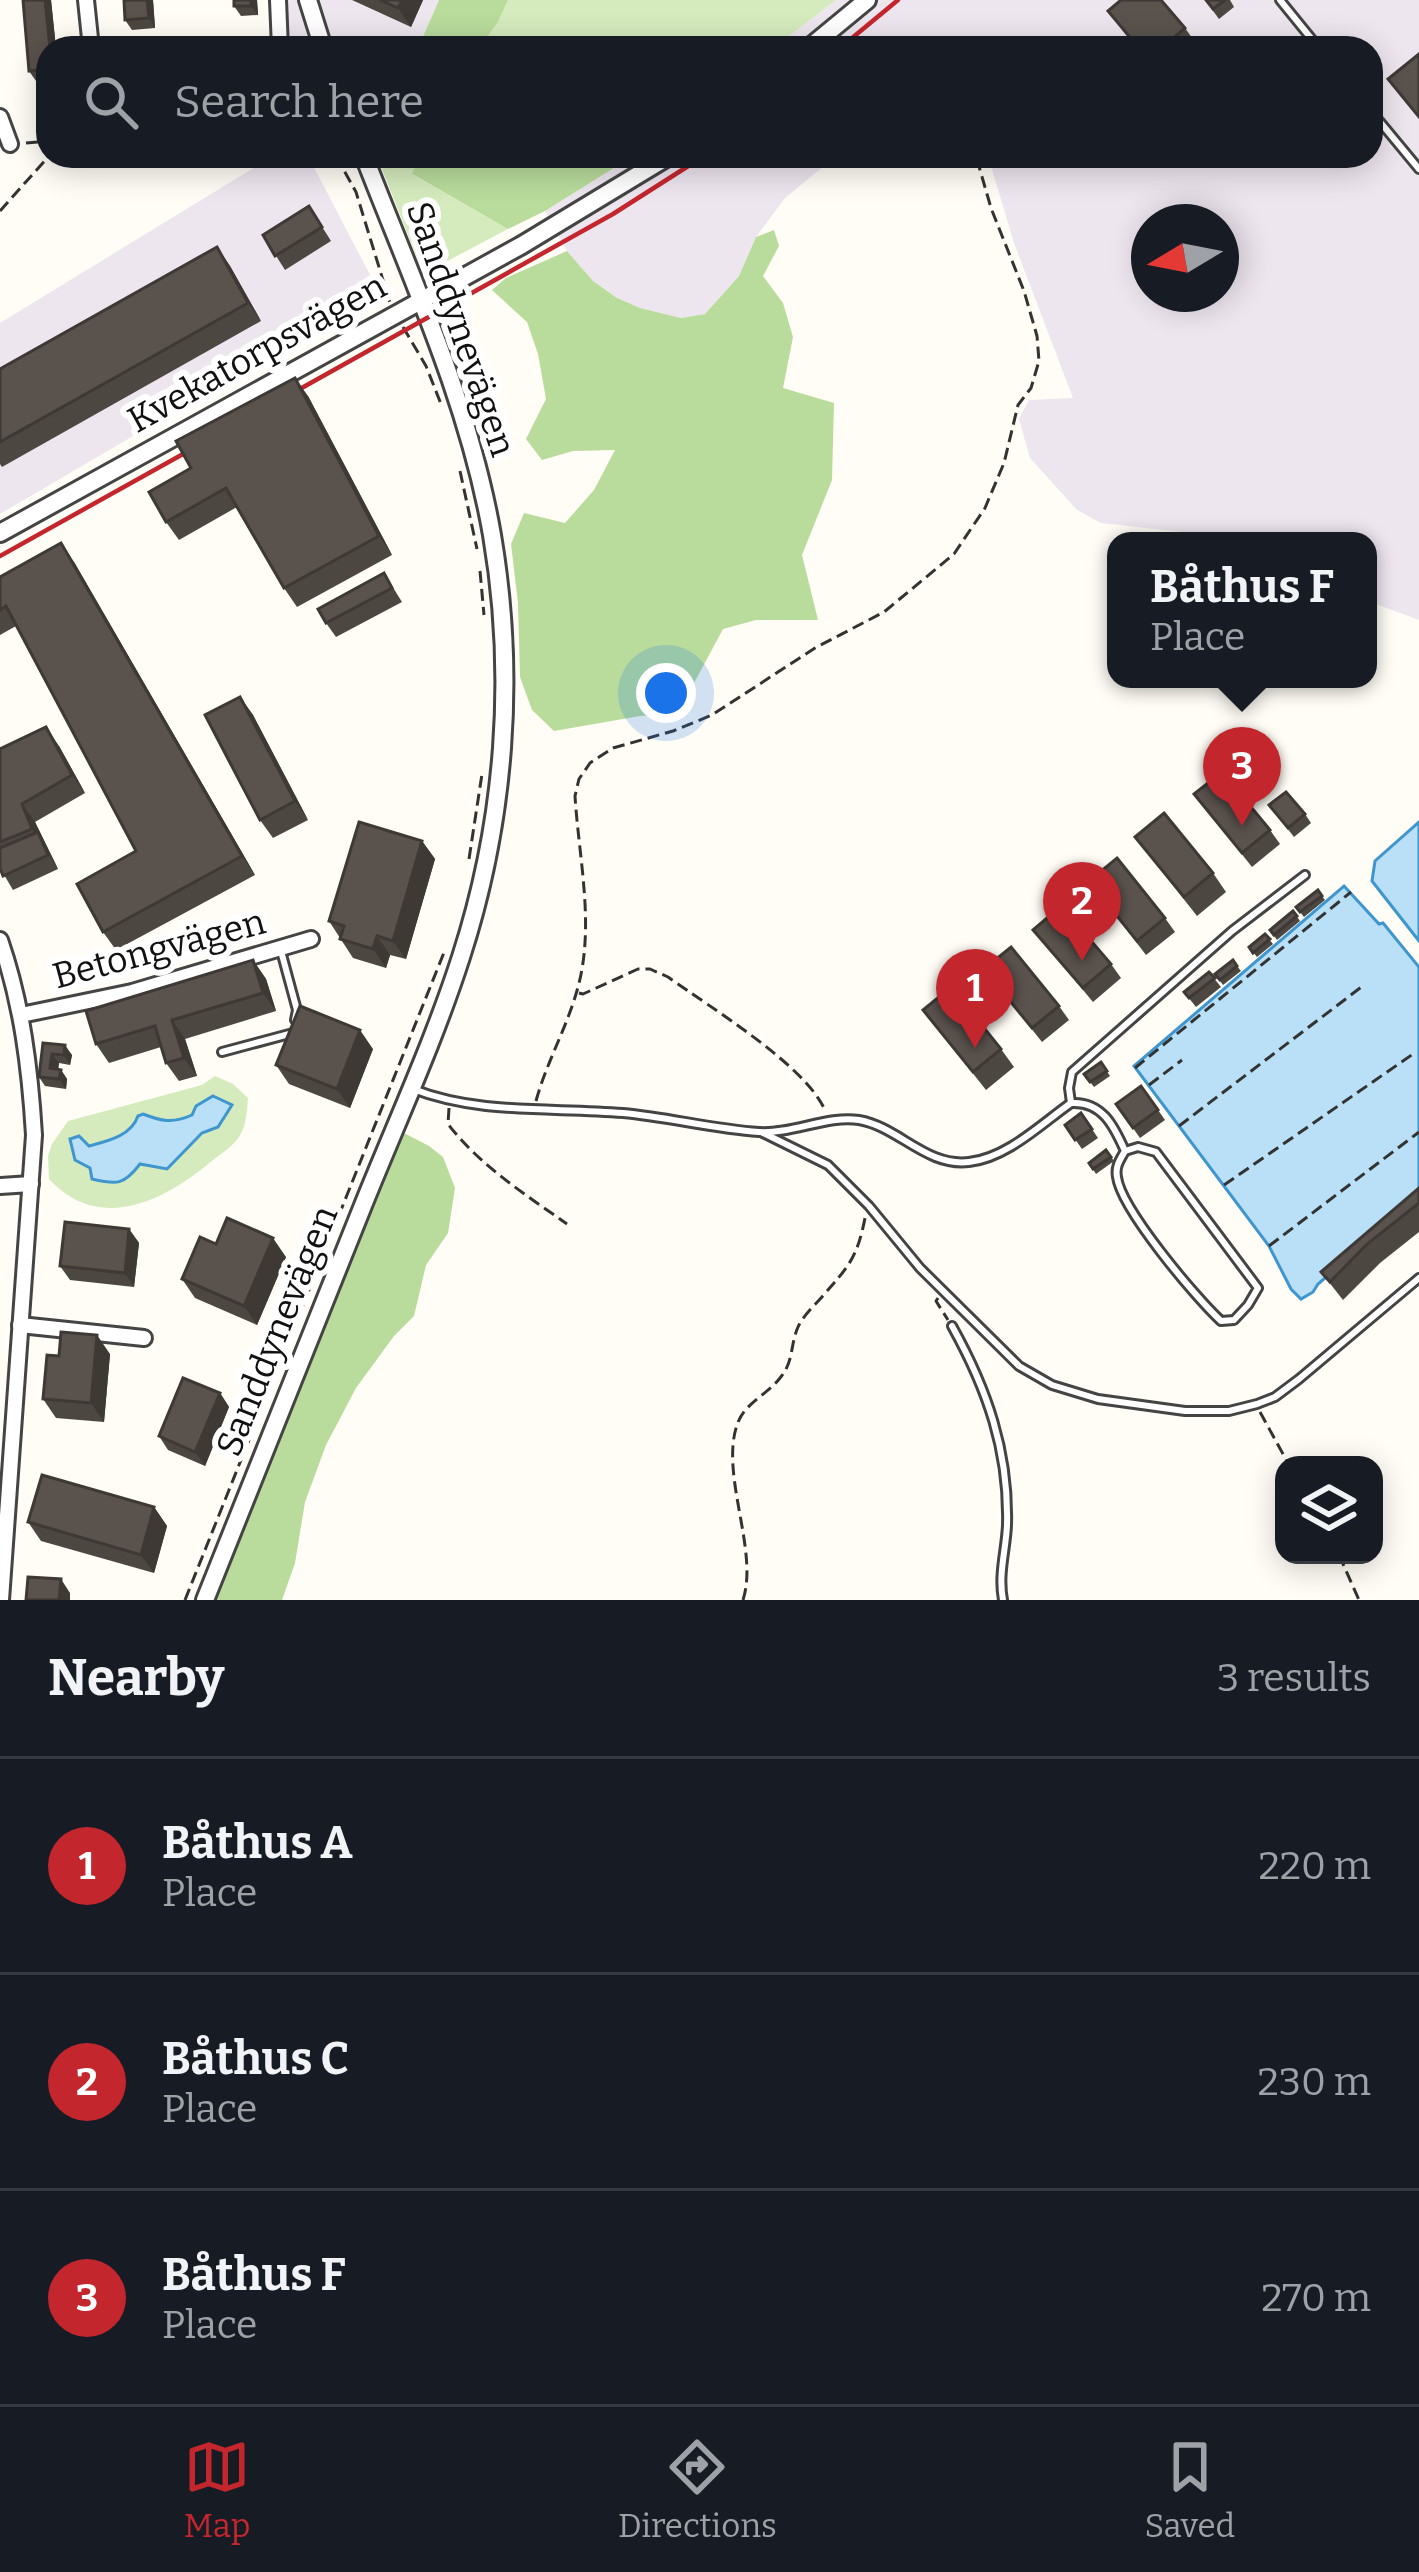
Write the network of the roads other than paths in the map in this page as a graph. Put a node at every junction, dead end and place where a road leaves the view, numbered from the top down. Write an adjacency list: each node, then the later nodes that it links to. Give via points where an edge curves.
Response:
1 (86, 0): 6 (street)
2 (278, 0): 7 (street)
3 (308, 0): 8 (street)
4 (867, 0): 9 (street)
5 (1280, 0): 10 (lane)
6 (90, 36)
7 (280, 36)
8 (318, 36)
9 (824, 36)
10 (1309, 36)
11 (0, 116): 13 (street)
12 (1383, 126): 16 (lane)
13 (10, 144)
14 (369, 168): 17 (street, Sanddynevägen)
15 (649, 168): 17 (street, Kvekatorpsvägen)
16 (1419, 169)
17 (420, 299): 18 (street, Kvekatorpsvägen); 25 (street, Sanddynevägen, via 466,425 491,533 504,714 480,888)
18 (0, 533)
19 (1305, 875): 26 (lane, via 1072,1072)
20 (311, 939): 22 (street, Betongvägen)
21 (0, 940): 23 (street)
22 (280, 948): 23 (street, Betongvägen); 24 (lane, via 297,1010 292,1035)
23 (21, 1015): 29 (street)
24 (222, 1052)
25 (410, 1088): 27 (lane, via 450,1101); 37 (street, Sanddynevägen)
26 (1071, 1103): 27 (lane, via 1004,1150 963,1163 861,1120); 28 (lane, via 1100,1109)
27 (760, 1132): 31 (lane, via 828,1165 1019,1366 1098,1399 1185,1411 1257,1404 1299,1379)
28 (1125, 1151): 28 (lane, via 1156,1152 1258,1288 1234,1320 1207,1308 1161,1253 1117,1181)
29 (32, 1184): 30 (street); 32 (street)
30 (0, 1186)
31 (1419, 1278)
32 (20, 1325): 34 (street); 35 (street)
33 (952, 1326): 38 (lane, via 998,1430 1007,1528)
34 (144, 1338)
35 (2, 1555): 36 (street)
36 (1, 1600)
37 (205, 1600)
38 (1003, 1600)

